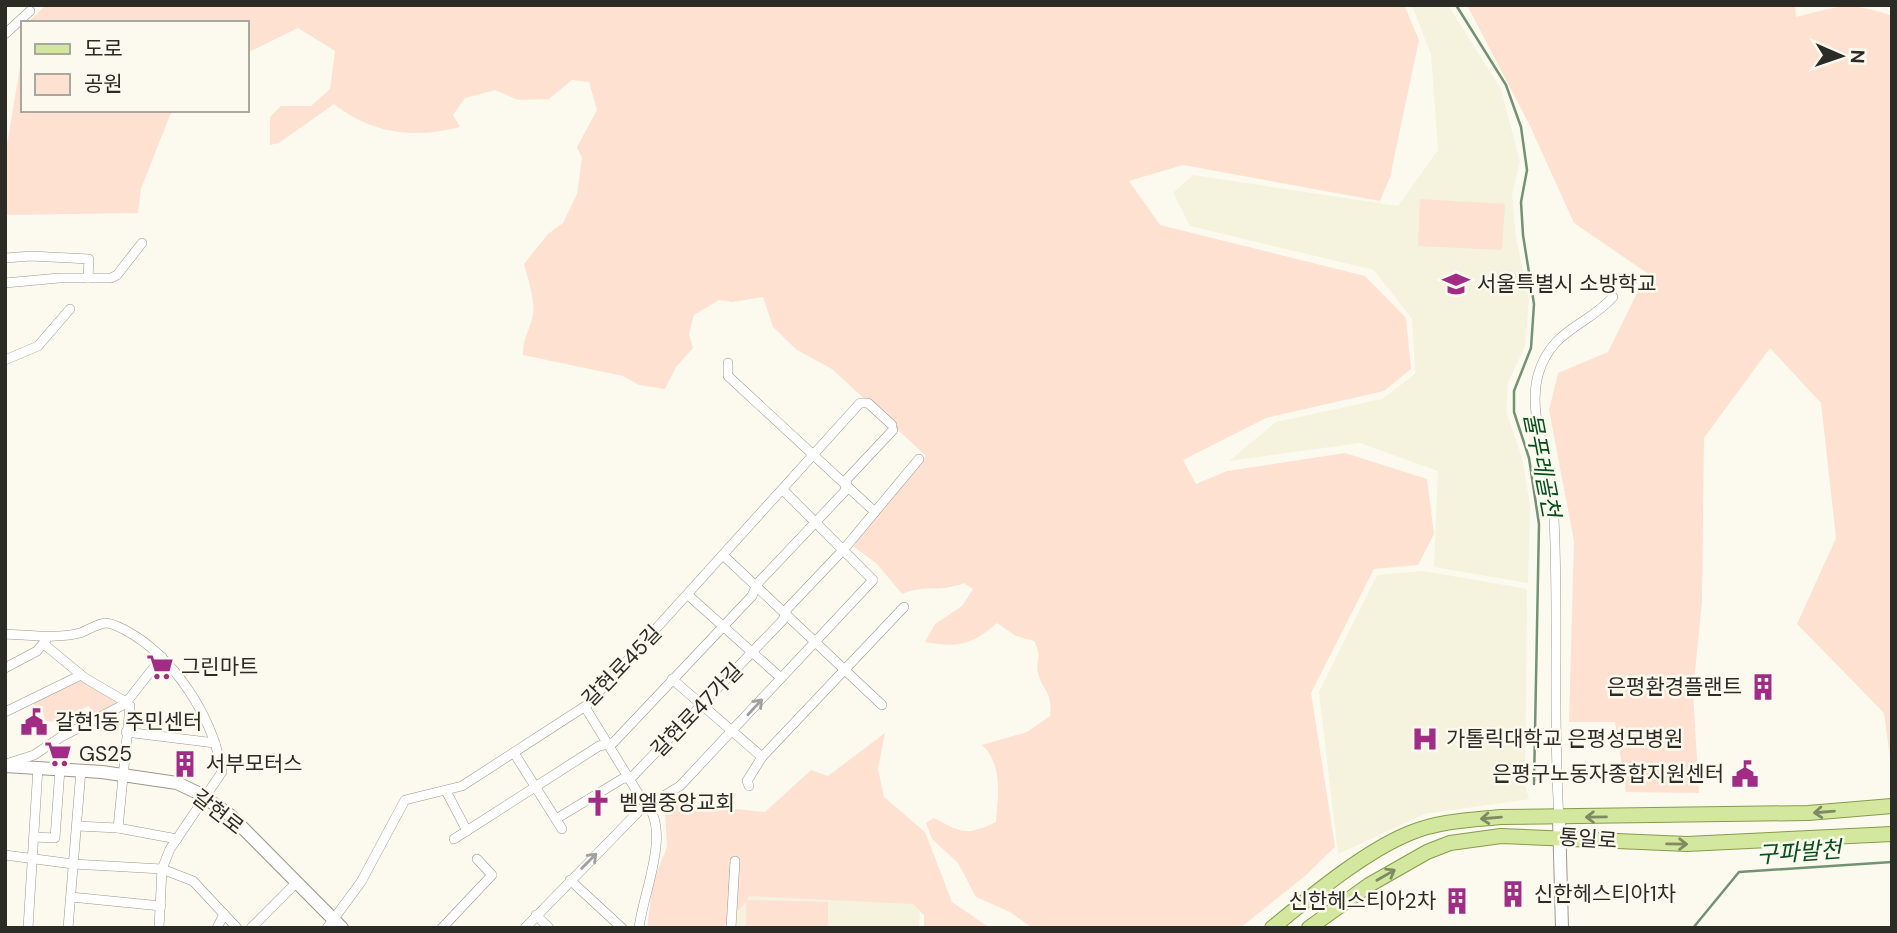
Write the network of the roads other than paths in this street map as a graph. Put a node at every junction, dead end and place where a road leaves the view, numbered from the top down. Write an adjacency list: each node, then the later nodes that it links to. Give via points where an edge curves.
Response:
1 (30, 11): 2 (street)
2 (5, 34)
3 (142, 243): 5 (street, via 117,275)
4 (5, 258): 5 (street, via 89,260)
5 (88, 278): 6 (street)
6 (5, 283)
7 (1614, 297): 57 (street, 통일로, via 1555,340 1538,375 1535,406 1553,496 1556,548)
8 (69, 309): 9 (street, via 38,345)
9 (5, 360)
10 (728, 363): 11 (street, via 728,376)
11 (816, 456): 13 (street); 13 (street, 갈현로45길, via 860,403 867,403 892,428); 14 (street, 갈현로45길)
12 (919, 459): 15 (street, 갈현로47가길)
13 (846, 485): 15 (street); 16 (street, 갈현로45길)
14 (784, 491): 16 (street); 18 (street, 갈현로45길)
15 (875, 512): 17 (street, 갈현로47가길)
16 (815, 522): 17 (street); 19 (street, 갈현로45길)
17 (844, 549): 22 (street, 갈현로47가길); 26 (street, via 873,580)
18 (724, 556): 19 (street); 20 (street, 갈현로45길)
19 (755, 589): 22 (street); 23 (street, 갈현로45길)
20 (688, 595): 23 (street); 37 (street, 갈현로45길)
21 (904, 607): 30 (street)
22 (785, 614): 26 (street); 27 (street, 갈현로47가길)
23 (723, 626): 27 (street); 33 (street, 갈현로45길)
24 (5, 634): 25 (street)
25 (46, 641): 28 (street, via 104,623 141,639); 29 (street); 31 (street)
26 (814, 642): 30 (street); 32 (street)
27 (752, 653): 32 (street); 35 (street, 갈현로47가길)
28 (162, 658): 34 (street); 41 (street, via 192,697)
29 (5, 668)
30 (845, 671): 36 (street); 44 (street)
31 (81, 675): 34 (street); 38 (street)
32 (781, 678): 39 (street, one-way to 32)
33 (672, 679): 35 (street); 42 (street, 갈현로45길)
34 (126, 703): 40 (street, via 130,706); 45 (street)
35 (703, 704): 39 (street); 50 (street, 갈현로47가길)
36 (882, 705)
37 (585, 707): 42 (street); 43 (street, 갈현로45길)
38 (5, 712)
39 (732, 731): 44 (street); 55 (street, via 680,786)
40 (126, 732): 41 (street); 49 (street)
41 (215, 743): 54 (street, via 222,772)
42 (608, 744): 50 (street); 51 (street, 갈현로45길)
43 (514, 753): 51 (street); 53 (street, 갈현로45길)
44 (762, 757): 52 (street, via 747,781)
45 (36, 761): 46 (main road, 갈현로); 47 (main road, 갈현로); 64 (street)
46 (5, 765)
47 (60, 769): 48 (main road, 갈현로); 64 (street, via 55,838)
48 (81, 770): 49 (main road, 갈현로); 59 (street)
49 (122, 775): 54 (main road, 갈현로, via 177,783); 60 (street)
50 (629, 777): 55 (street); 58 (street, 갈현로47가길)
51 (536, 786): 58 (street); 62 (street, 갈현로45길)
52 (749, 786)
53 (446, 791): 62 (street); 80 (street, 갈현로45길, via 405,800)
54 (207, 797): 66 (street); 75 (main road, 갈현로)
55 (650, 805): 74 (street, one-way to 55); 91 (street, via 658,842)
56 (1892, 806): 57 (main road, 통일로, one-way to 57, via 1808,813)
57 (1559, 818): 65 (main road); 93 (main road, 통일로, one-way to 93, via 1464,820 1409,833 1358,863)
58 (556, 819): 61 (street)
59 (77, 826): 60 (street); 72 (street)
60 (118, 828): 66 (street)
61 (562, 830)
62 (467, 831): 67 (street, 갈현로45길)
63 (1892, 834): 65 (main road, 통일로, one-way to 63, via 1688,845)
64 (34, 837): 69 (street)
65 (1560, 837): 94 (main road, 통일로, one-way to 65, via 1369,885 1450,843 1501,836); 95 (main road)
66 (177, 839): 73 (street)
67 (454, 839)
68 (5, 855): 69 (street)
69 (34, 859): 72 (street); 81 (street)
70 (477, 859): 87 (street, via 492,875)
71 (735, 861): 92 (street)
72 (74, 864): 73 (street); 76 (street)
73 (162, 869): 77 (street); 78 (street, via 193,881)
74 (570, 880): 79 (street); 90 (street)
75 (296, 883): 80 (main road, 갈현로); 86 (street)
76 (71, 897): 77 (street); 82 (street)
77 (161, 906): 83 (street)
78 (224, 914): 84 (street); 85 (street)
79 (537, 915): 88 (street); 89 (street)
80 (334, 925)
81 (28, 928)
82 (68, 928)
83 (159, 928)
84 (217, 928)
85 (237, 928)
86 (251, 928)
87 (442, 928)
88 (525, 928)
89 (549, 928)
90 (622, 928)
91 (639, 928)
92 (731, 928)
93 (1272, 928)
94 (1309, 928)
95 (1562, 928)

